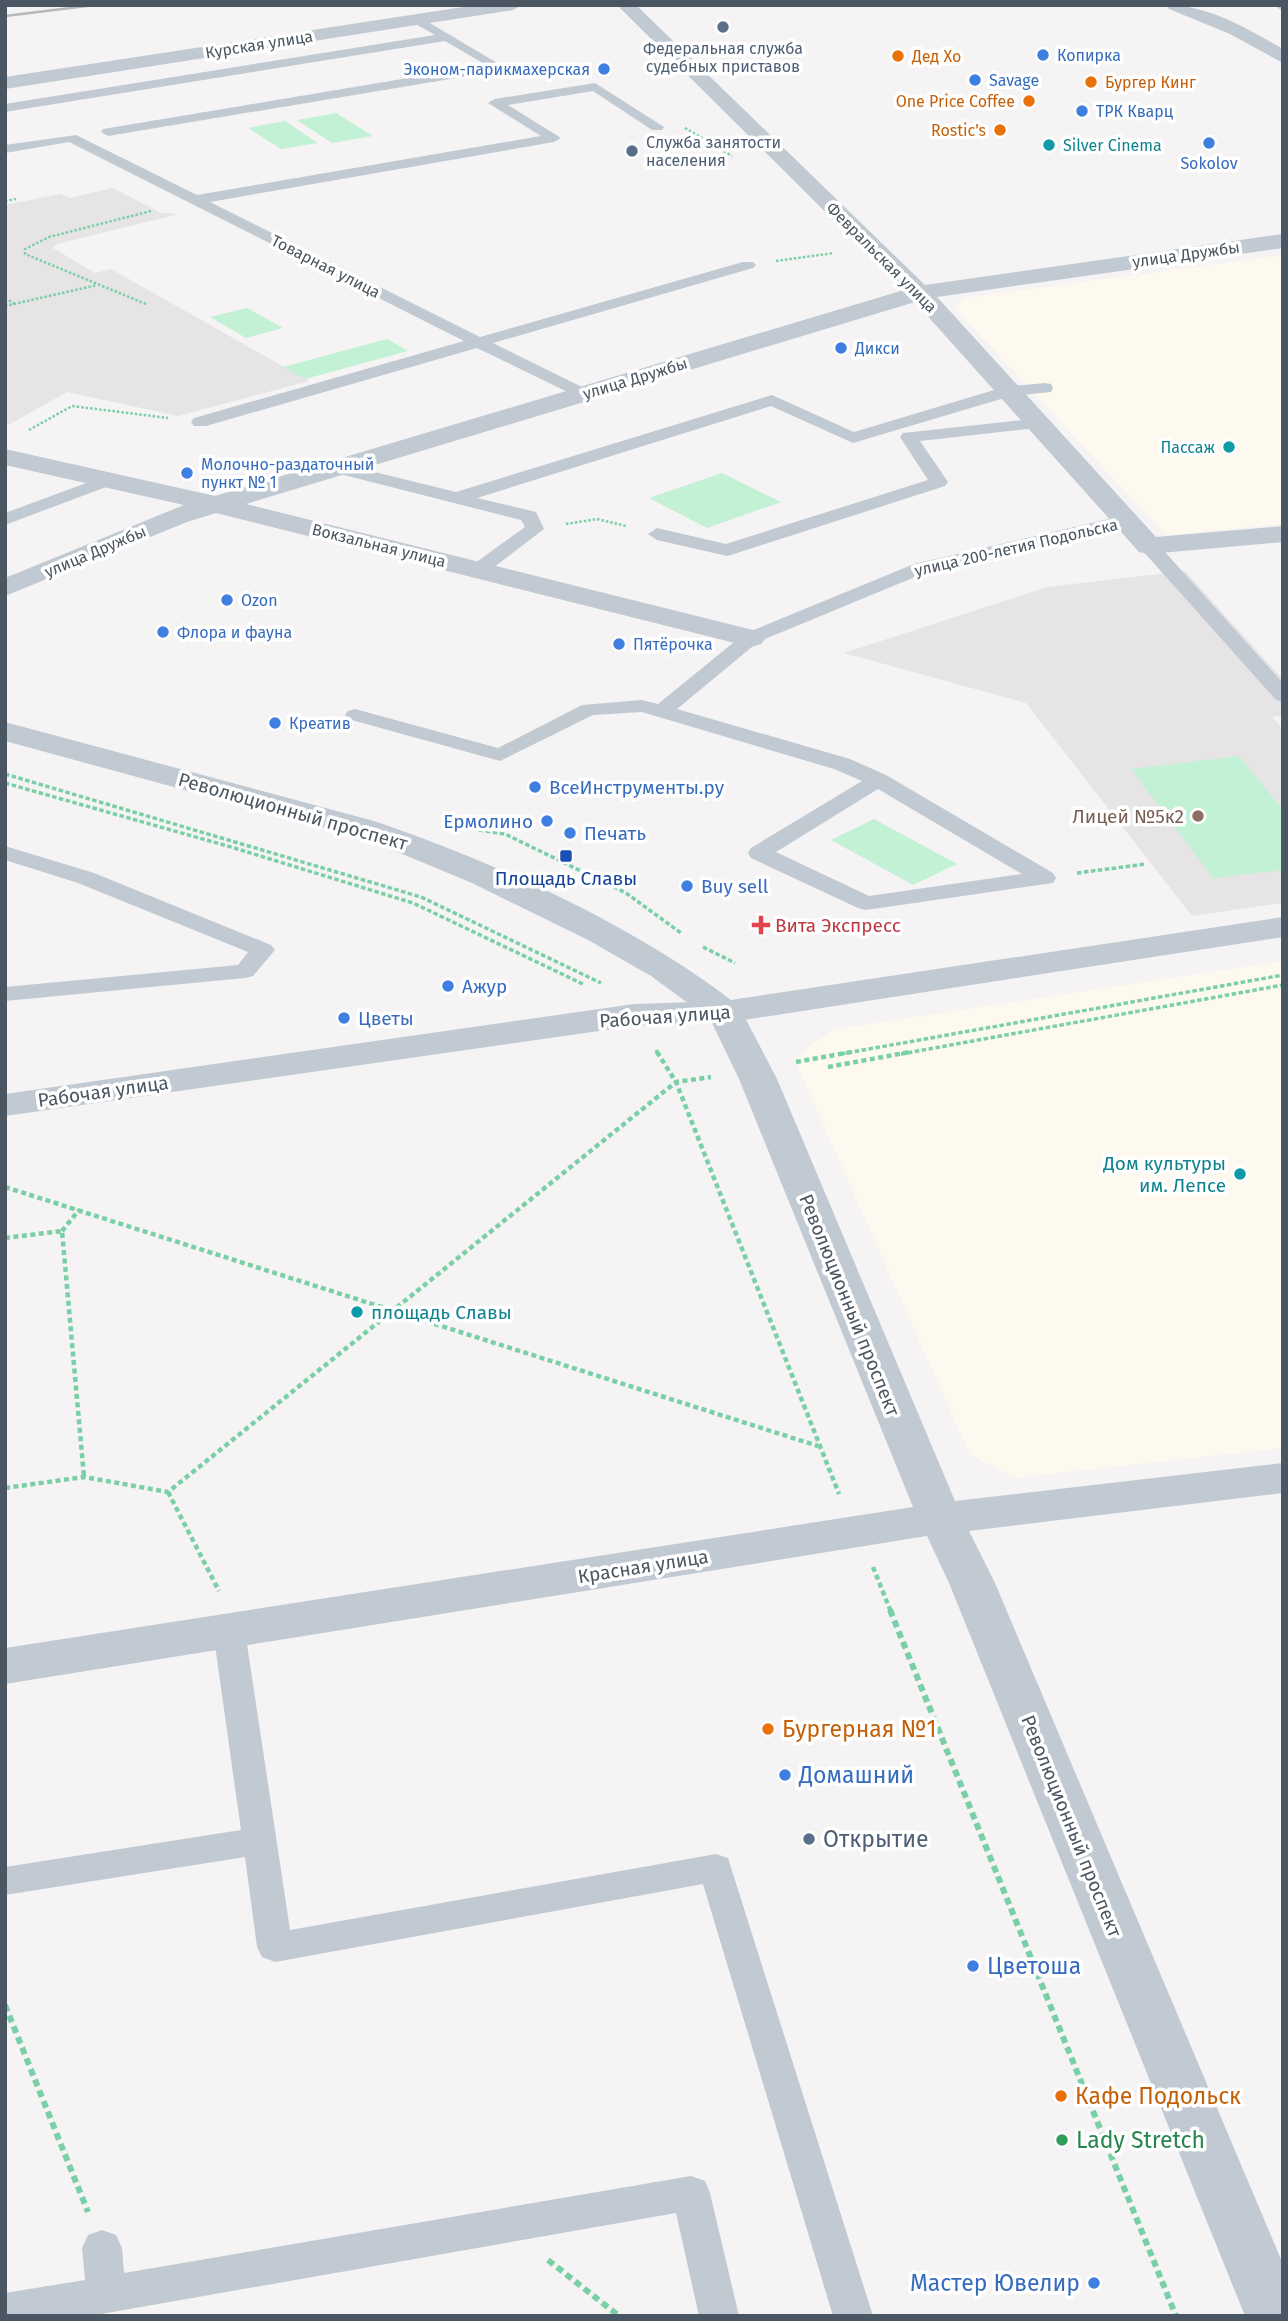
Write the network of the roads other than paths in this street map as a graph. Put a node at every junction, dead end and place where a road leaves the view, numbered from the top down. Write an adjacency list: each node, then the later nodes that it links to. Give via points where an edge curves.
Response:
1 (513, 5): 4 (street, Курская улица)
2 (626, 5): 16 (street, Февральская улица)
3 (1175, 5): 6 (street, via 1236,30)
4 (418, 20): 5 (lane); 7 (street, Курская улица)
5 (447, 37): 8 (lane); 10 (lane, via 498,67)
6 (1283, 57)
7 (5, 83)
8 (5, 108)
9 (657, 127): 13 (lane, via 595,88 495,103 554,138)
10 (108, 132)
11 (71, 138): 12 (lane); 13 (lane, Товарная улица)
12 (5, 149)
13 (195, 200): 17 (lane, Товарная улица)
14 (1283, 241): 16 (street, улица Дружбы)
15 (748, 265): 17 (lane)
16 (920, 293): 19 (street, Февральская улица); 20 (street, улица Дружбы)
17 (478, 342): 20 (lane, Товарная улица); 21 (lane)
18 (1045, 388): 19 (lane)
19 (1010, 391): 22 (street, Февральская улица); 26 (lane, via 853,438 772,400)
20 (582, 394): 24 (street, улица Дружбы)
21 (200, 422)
22 (1040, 423): 29 (street, Февральская улица); 30 (lane, via 909,438 939,482 727,550)
23 (5, 457): 25 (street, Вокзальная улица)
24 (338, 468): 26 (lane); 27 (street, улица Дружбы)
25 (108, 480): 27 (street, Вокзальная улица); 28 (lane)
26 (457, 498): 33 (lane, via 529,516 535,529)
27 (218, 505): 33 (street, Вокзальная улица); 34 (street, улица Дружбы, via 177,516)
28 (5, 520)
29 (1126, 521): 32 (street, улица 200-летия Подольска); 35 (lane, улица 200-летия Подольска, via 921,568)
30 (657, 534)
31 (1283, 534): 32 (street, via 1235,533)
32 (1149, 546): 36 (lane)
33 (478, 570): 35 (street, Вокзальная улица)
34 (5, 588)
35 (751, 638): 37 (lane)
36 (1283, 696)
37 (662, 711): 38 (lane, via 642,706 589,709 500,755); 40 (lane, via 842,764)
38 (355, 715)
39 (5, 731): 44 (street, Революционный проспект, via 417,846 627,946 687,982)
40 (878, 780): 40 (lane, via 758,853 866,903 1045,878)
41 (5, 853): 43 (lane, via 86,877 263,950 245,971)
42 (1283, 927): 44 (street, Рабочая улица)
43 (5, 994)
44 (724, 1013): 45 (street, Рабочая улица, via 635,1015); 47 (street, Революционный проспект, via 758,1079 925,1486)
45 (5, 1105)
46 (1283, 1478): 47 (street, Красная улица)
47 (943, 1518): 48 (street, Красная улица); 57 (street, Революционный проспект)
48 (229, 1631): 49 (street, Красная улица); 50 (lane)
49 (5, 1666)
50 (259, 1841): 51 (lane); 56 (lane, via 275,1947 716,1868)
51 (5, 1881)
52 (102, 2248): 53 (lane)
53 (106, 2294): 54 (lane); 55 (lane, via 691,2193)
54 (5, 2312)
55 (719, 2316)
56 (853, 2316)
57 (1275, 2316)

